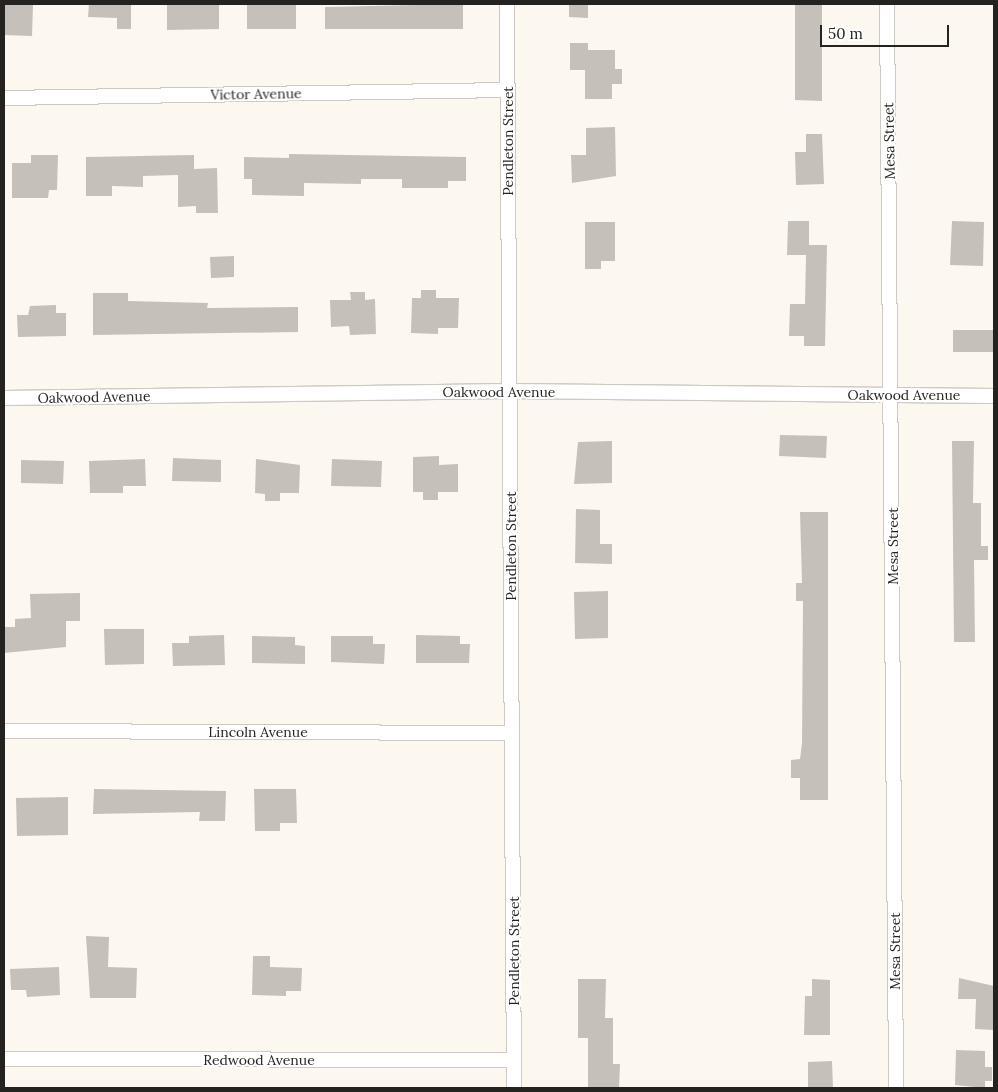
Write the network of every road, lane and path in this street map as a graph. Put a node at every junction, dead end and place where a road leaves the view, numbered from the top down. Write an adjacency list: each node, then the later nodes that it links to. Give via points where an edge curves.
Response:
1 (507, 4): 3 (street, Pendleton Street)
2 (887, 4): 6 (street, Mesa Street)
3 (507, 90): 4 (street, Victor Avenue); 5 (street, Pendleton Street)
4 (4, 98)
5 (510, 391): 6 (street, Oakwood Avenue); 8 (street, Oakwood Avenue); 10 (street, Pendleton Street)
6 (892, 395): 7 (street, Oakwood Avenue); 14 (street, Mesa Street)
7 (994, 396)
8 (4, 398)
9 (4, 731): 10 (street, Lincoln Avenue)
10 (512, 732): 12 (street, Pendleton Street)
11 (4, 1059): 12 (street, Redwood Avenue)
12 (514, 1060): 13 (street, Pendleton Street)
13 (514, 1088)
14 (896, 1088)

